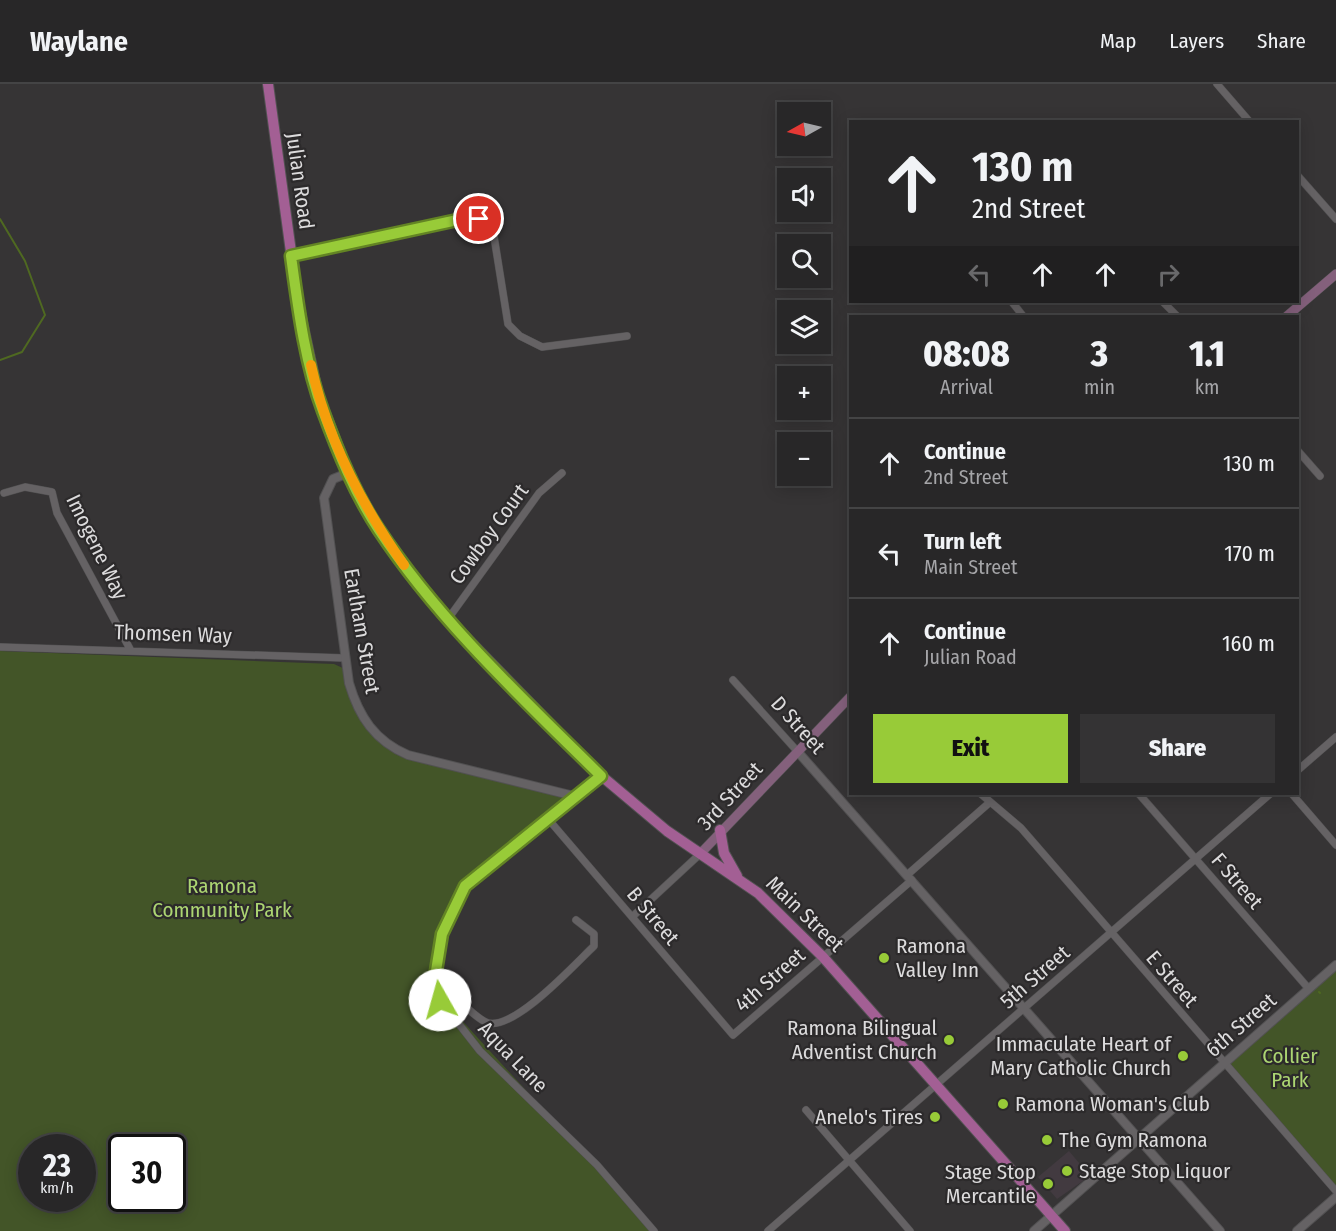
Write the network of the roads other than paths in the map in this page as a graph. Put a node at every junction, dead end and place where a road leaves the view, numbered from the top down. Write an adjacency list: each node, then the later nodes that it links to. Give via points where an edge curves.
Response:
1 (268, 84): 6 (main road, Julian Road)
2 (1217, 84): 3 (street)
3 (1248, 120)
4 (1299, 177): 5 (street)
5 (1336, 219)
6 (291, 256): 13 (street, via 462,219 479,219 492,224 508,324 520,336 542,347); 15 (main road, Julian Road, via 318,395)
7 (1336, 274): 12 (main road)
8 (1013, 303): 10 (street)
9 (1165, 303): 11 (street)
10 (1022, 315)
11 (1176, 315)
12 (1288, 315)
13 (627, 336)
14 (1299, 452): 17 (street)
15 (348, 473): 19 (main road, Julian Road, via 378,528 413,579); 22 (street, Earlham Street, via 333,479 324,498)
16 (562, 473): 19 (street, Cowboy Court, via 539,493)
17 (1320, 476)
18 (4, 493): 21 (street, Imogene Way, via 25,487 52,492 57,513)
19 (448, 619): 23 (main road, Julian Road)
20 (0, 646): 21 (street, Thomsen Way)
21 (130, 649): 22 (street, Thomsen Way)
22 (345, 658): 34 (street, Earlham Street, via 355,704 367,725 392,748)
23 (487, 660): 29 (main road, Main Street)
24 (733, 680): 27 (street, D Street)
25 (849, 698): 27 (main road, 3rd Street)
26 (1336, 737): 28 (street)
27 (798, 752): 37 (main road, 3rd Street); 41 (street, D Street)
28 (1299, 769)
29 (601, 776): 34 (street); 39 (main road, Main Street)
30 (982, 795): 35 (street, E Street)
31 (1140, 795): 40 (street, F Street)
32 (1269, 795): 40 (street, 5th Street)
33 (1293, 795): 38 (street)
34 (574, 796): 36 (street, Aqua Lane)
35 (989, 803): 41 (street, 4th Street); 45 (street, E Street, via 1021,828)
36 (549, 820): 43 (street, B Street); 48 (street, Aqua Lane, via 465,886 442,934)
37 (720, 830): 39 (main road, 3rd Street); 42 (main road, via 724,853)
38 (1336, 845)
39 (700, 854): 42 (main road, Main Street); 43 (street, 3rd Street)
40 (1195, 858): 45 (street, 5th Street); 49 (street, F Street)
41 (909, 877): 46 (street, 4th Street); 50 (street, D Street)
42 (738, 879): 46 (main road, Main Street, via 758,893)
43 (632, 917): 51 (street, B Street)
44 (576, 920): 48 (street, via 594,934 594,946 549,990 506,1021 485,1022)
45 (1110, 933): 50 (street, 5th Street); 52 (street, E Street)
46 (823, 957): 51 (street, 4th Street); 53 (main road, Main Street)
47 (1336, 966): 49 (street, 6th Street)
48 (435, 977): 60 (street, Aqua Lane, via 440,1000 480,1051 597,1165)
49 (1309, 989): 52 (street, 6th Street)
50 (1024, 1008): 53 (street, 5th Street); 55 (street, D Street)
51 (733, 1035)
52 (1225, 1063): 55 (street, 6th Street); 57 (street, E Street)
53 (936, 1086): 56 (street, 5th Street); 59 (main road, Main Street)
54 (806, 1110): 56 (street)
55 (1138, 1141): 59 (street, 6th Street); 65 (street, D Street)
56 (849, 1160): 61 (street, 5th Street); 62 (street)
57 (1336, 1191)
58 (1336, 1197): 66 (street)
59 (1052, 1216): 63 (street, 6th Street); 64 (main road, Main Street)
60 (654, 1231)
61 (768, 1231)
62 (910, 1231)
63 (1034, 1231)
64 (1065, 1231)
65 (1220, 1231)
66 (1297, 1231)

